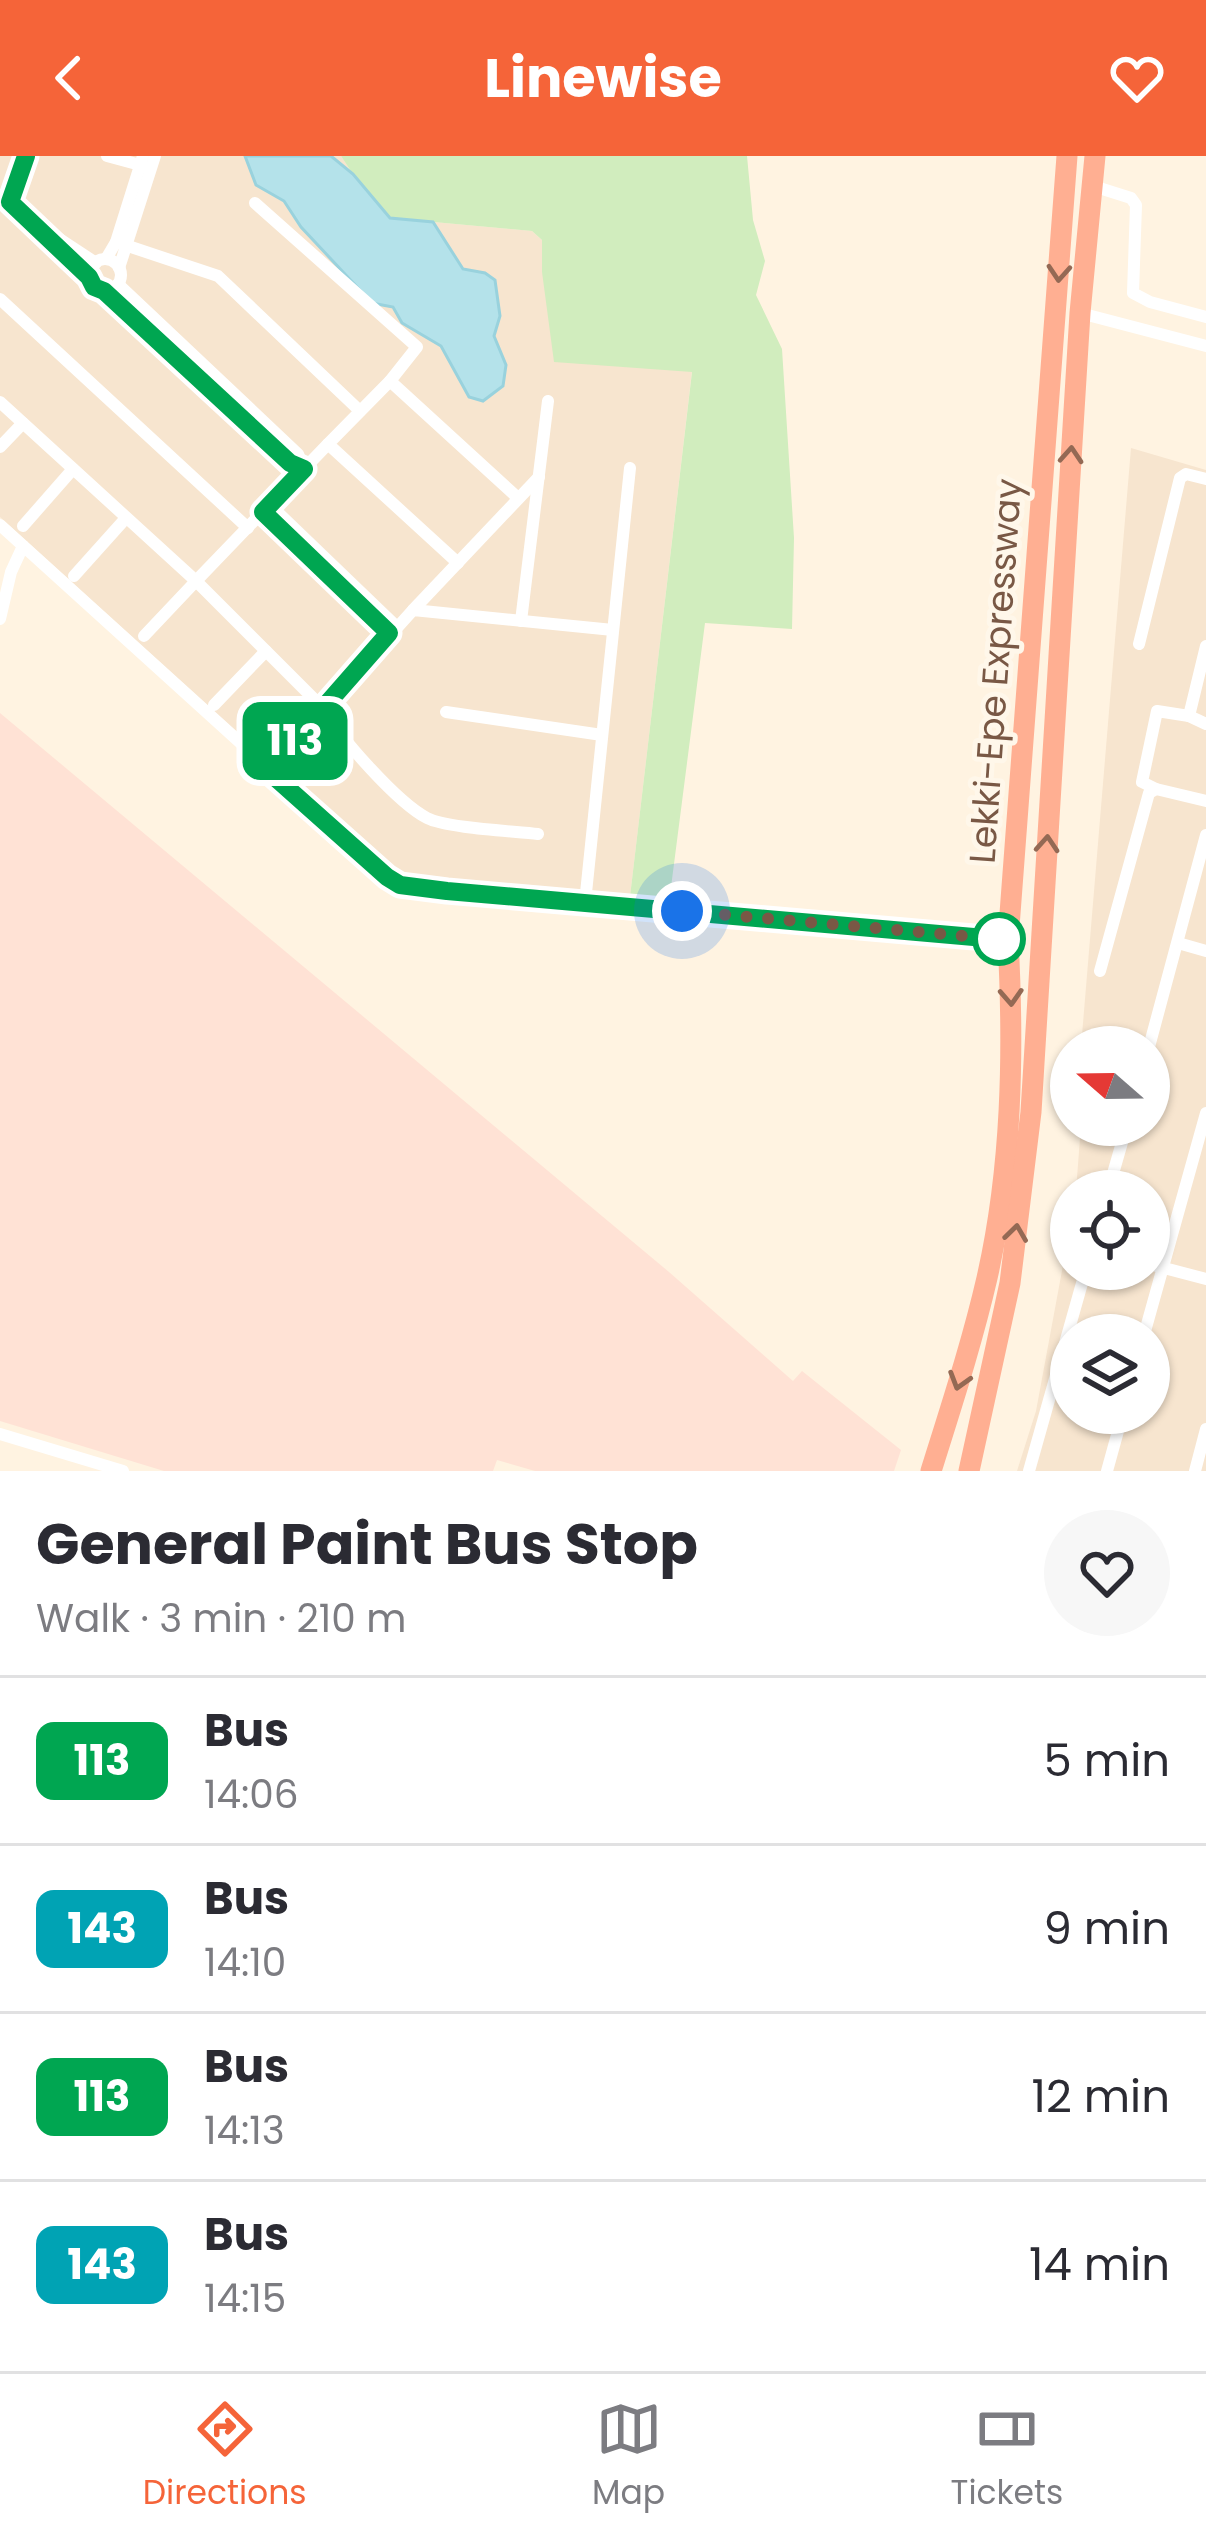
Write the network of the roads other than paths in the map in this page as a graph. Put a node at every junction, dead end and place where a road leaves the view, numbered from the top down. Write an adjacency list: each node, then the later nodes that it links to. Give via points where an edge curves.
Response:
1 (26, 156): 7 (street)
2 (107, 156): 5 (street)
3 (1067, 156): 63 (highway, Lekki-Epe Expressway, one-way to 63)
4 (1095, 156): 6 (highway, Lekki-Epe Expressway)
5 (147, 161): 10 (street)
6 (1093, 186): 17 (highway, Lekki-Epe Expressway); 18 (street, via 1136,205 1133,293)
7 (5, 199): 9 (street)
8 (255, 202): 20 (street, via 415,343)
9 (29, 218): 11 (street); 13 (street)
10 (121, 244): 11 (street); 12 (street); 23 (street, via 218,276)
11 (100, 261): 12 (street); 13 (street)
12 (119, 268): 14 (street)
13 (89, 277): 15 (street)
14 (118, 284): 15 (street); 29 (street, via 298,454)
15 (104, 291): 29 (street)
16 (0, 299): 37 (street)
17 (1080, 313): 19 (street); 78 (highway, Lekki-Epe Expressway, one-way to 17, via 1010,1283 1031,1112)
18 (1206, 317)
19 (1206, 346)
20 (390, 381): 23 (street); 32 (street)
21 (548, 401): 30 (street)
22 (0, 402): 24 (street)
23 (360, 411): 25 (street)
24 (23, 423): 26 (street); 28 (street)
25 (328, 444): 29 (street); 39 (street)
26 (0, 448)
27 (629, 468): 46 (street)
28 (73, 469): 34 (street); 36 (street)
29 (304, 469): 33 (street)
30 (539, 477): 32 (street); 44 (street)
31 (1206, 479): 48 (street, via 1180,478)
32 (518, 498): 39 (street)
33 (267, 508): 37 (street); 45 (street)
34 (126, 518): 40 (street); 41 (street)
35 (0, 525): 38 (street)
36 (23, 526)
37 (248, 528): 41 (street)
38 (23, 546): 43 (street); 57 (street)
39 (458, 563): 42 (street)
40 (74, 576)
41 (196, 581): 47 (street); 50 (street)
42 (413, 610): 44 (street); 45 (street)
43 (0, 619)
44 (521, 621): 46 (street)
45 (393, 630): 52 (street)
46 (613, 630): 56 (street)
47 (144, 636)
48 (1139, 644)
49 (1206, 646): 54 (street)
50 (266, 651): 51 (street); 52 (street)
51 (214, 705)
52 (324, 709): 57 (street); 60 (street, via 335,730 428,819)
53 (446, 712): 56 (street)
54 (1189, 716): 55 (street); 58 (street, via 1157,711 1142,782)
55 (1206, 724)
56 (602, 735): 62 (street)
57 (268, 771): 63 (street, via 400,885)
58 (1156, 789): 59 (street); 66 (street, via 1146,800)
59 (1206, 801)
60 (538, 835)
61 (1206, 836): 64 (street)
62 (586, 893)
63 (1008, 940): 77 (highway, Lekki-Epe Expressway, one-way to 77, via 1009,1111 988,1274)
64 (1178, 944): 65 (street); 67 (street)
65 (1206, 951)
66 (1100, 971)
67 (1155, 1026)
68 (1206, 1113): 69 (street)
69 (1170, 1223)
70 (1170, 1270): 71 (street)
71 (1206, 1279)
72 (1080, 1290): 79 (street)
73 (1206, 1429): 81 (street)
74 (0, 1434): 76 (street)
75 (1117, 1434): 80 (street)
76 (123, 1471)
77 (931, 1471)
78 (969, 1471)
79 (1028, 1471)
80 (1107, 1471)
81 (1195, 1471)

